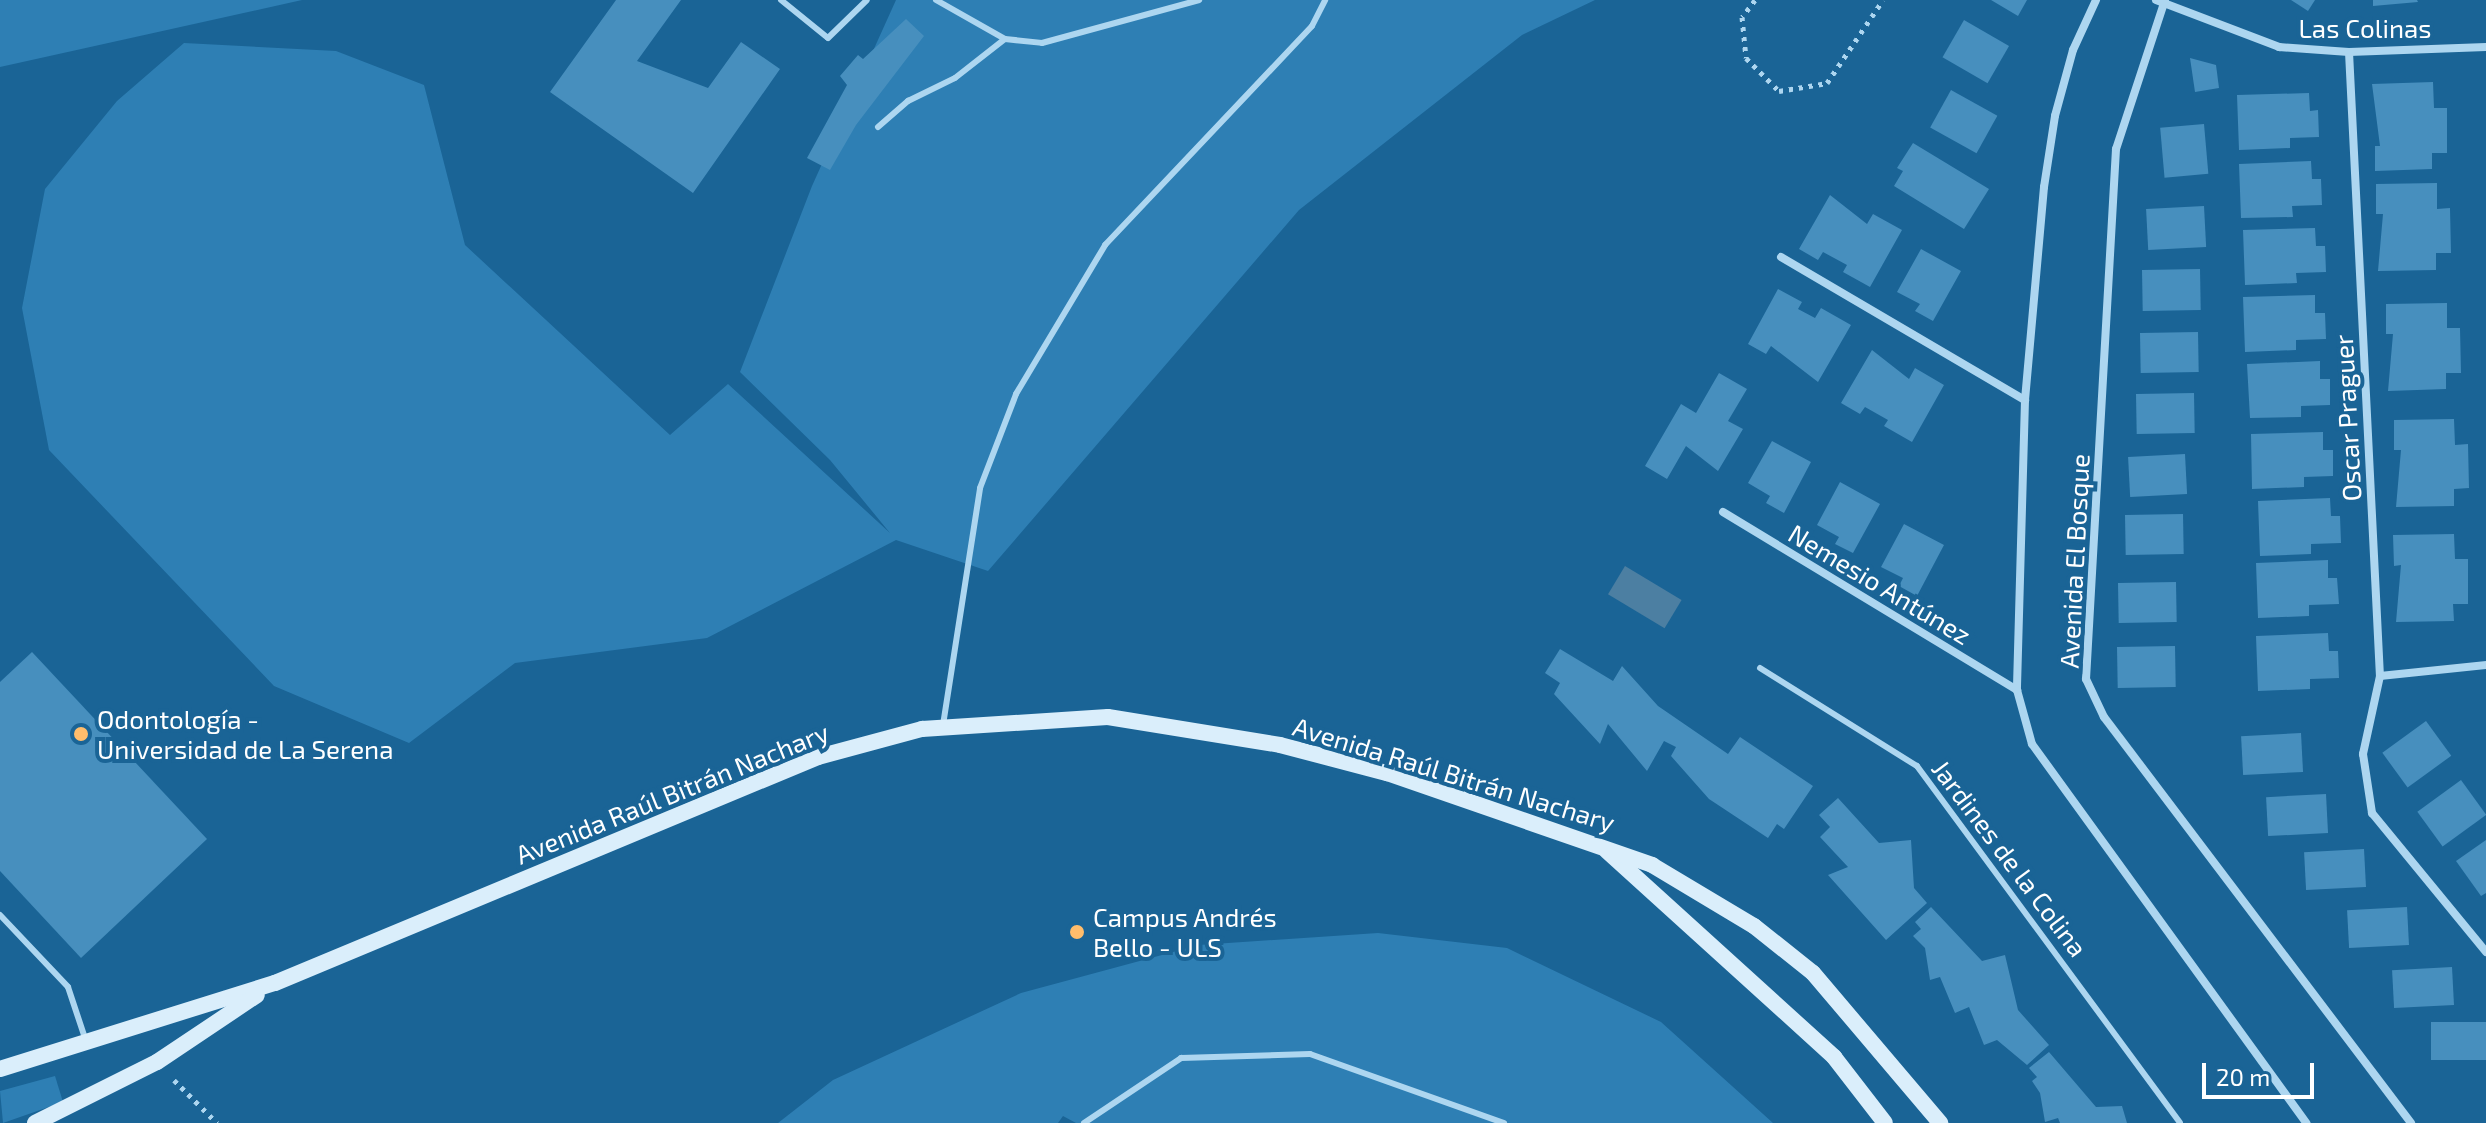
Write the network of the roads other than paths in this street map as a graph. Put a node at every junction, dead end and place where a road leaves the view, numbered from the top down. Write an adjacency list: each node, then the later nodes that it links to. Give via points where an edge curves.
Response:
1 (781, 0): 2 (lane, via 828,38)
2 (867, 0)
3 (936, 0): 8 (lane)
4 (1199, 0): 8 (lane, via 1042,43)
5 (1325, 0): 19 (lane, via 1312,26 1105,245 1016,394 980,488)
6 (2096, 0): 13 (street, Avenida El Bosque, via 2073,50 2055,116)
7 (2162, 1): 10 (street, Las Colinas, via 2279,47); 33 (street, Avenida El Bosque, via 2116,149 2086,679 2104,717)
8 (1005, 39): 11 (lane, via 955,78 908,101)
9 (2486, 47): 10 (street, Las Colinas)
10 (2349, 52): 17 (street, Oscar Praguer)
11 (878, 127)
12 (1781, 257): 13 (street)
13 (2025, 400): 18 (street, Avenida El Bosque)
14 (1723, 512): 18 (street, Nemesio Antúnez)
15 (2486, 665): 17 (street)
16 (1760, 668): 31 (lane, Jardines de la Colina, via 1917,766)
17 (2380, 676): 22 (street, Oscar Praguer, via 2363,754 2372,813)
18 (2017, 690): 32 (street, Avenida El Bosque, via 2032,744)
19 (943, 728): 20 (main road, Avenida Raúl Bitrán Nachary, via 1108,717 1280,745 1387,773); 23 (main road, Avenida Raúl Bitrán Nachary, via 818,757)
20 (1597, 842): 29 (main road, via 1834,1057); 30 (main road, Avenida Raúl Bitrán Nachary, via 1705,893 1784,948 1874,1041)
21 (0, 915): 24 (lane, via 68,987)
22 (2486, 952)
23 (275, 983): 24 (main road, Avenida Raúl Bitrán Nachary); 26 (main road, Avenida Raúl Bitrán Nachary, via 157,1062)
24 (87, 1045): 25 (main road, Avenida Raúl Bitrán Nachary)
25 (0, 1069)
26 (35, 1123)
27 (1084, 1123): 28 (lane, via 1181,1058 1310,1054)
28 (1504, 1123)
29 (1885, 1123)
30 (1940, 1123)
31 (2180, 1123)
32 (2306, 1123)
33 (2411, 1123)

